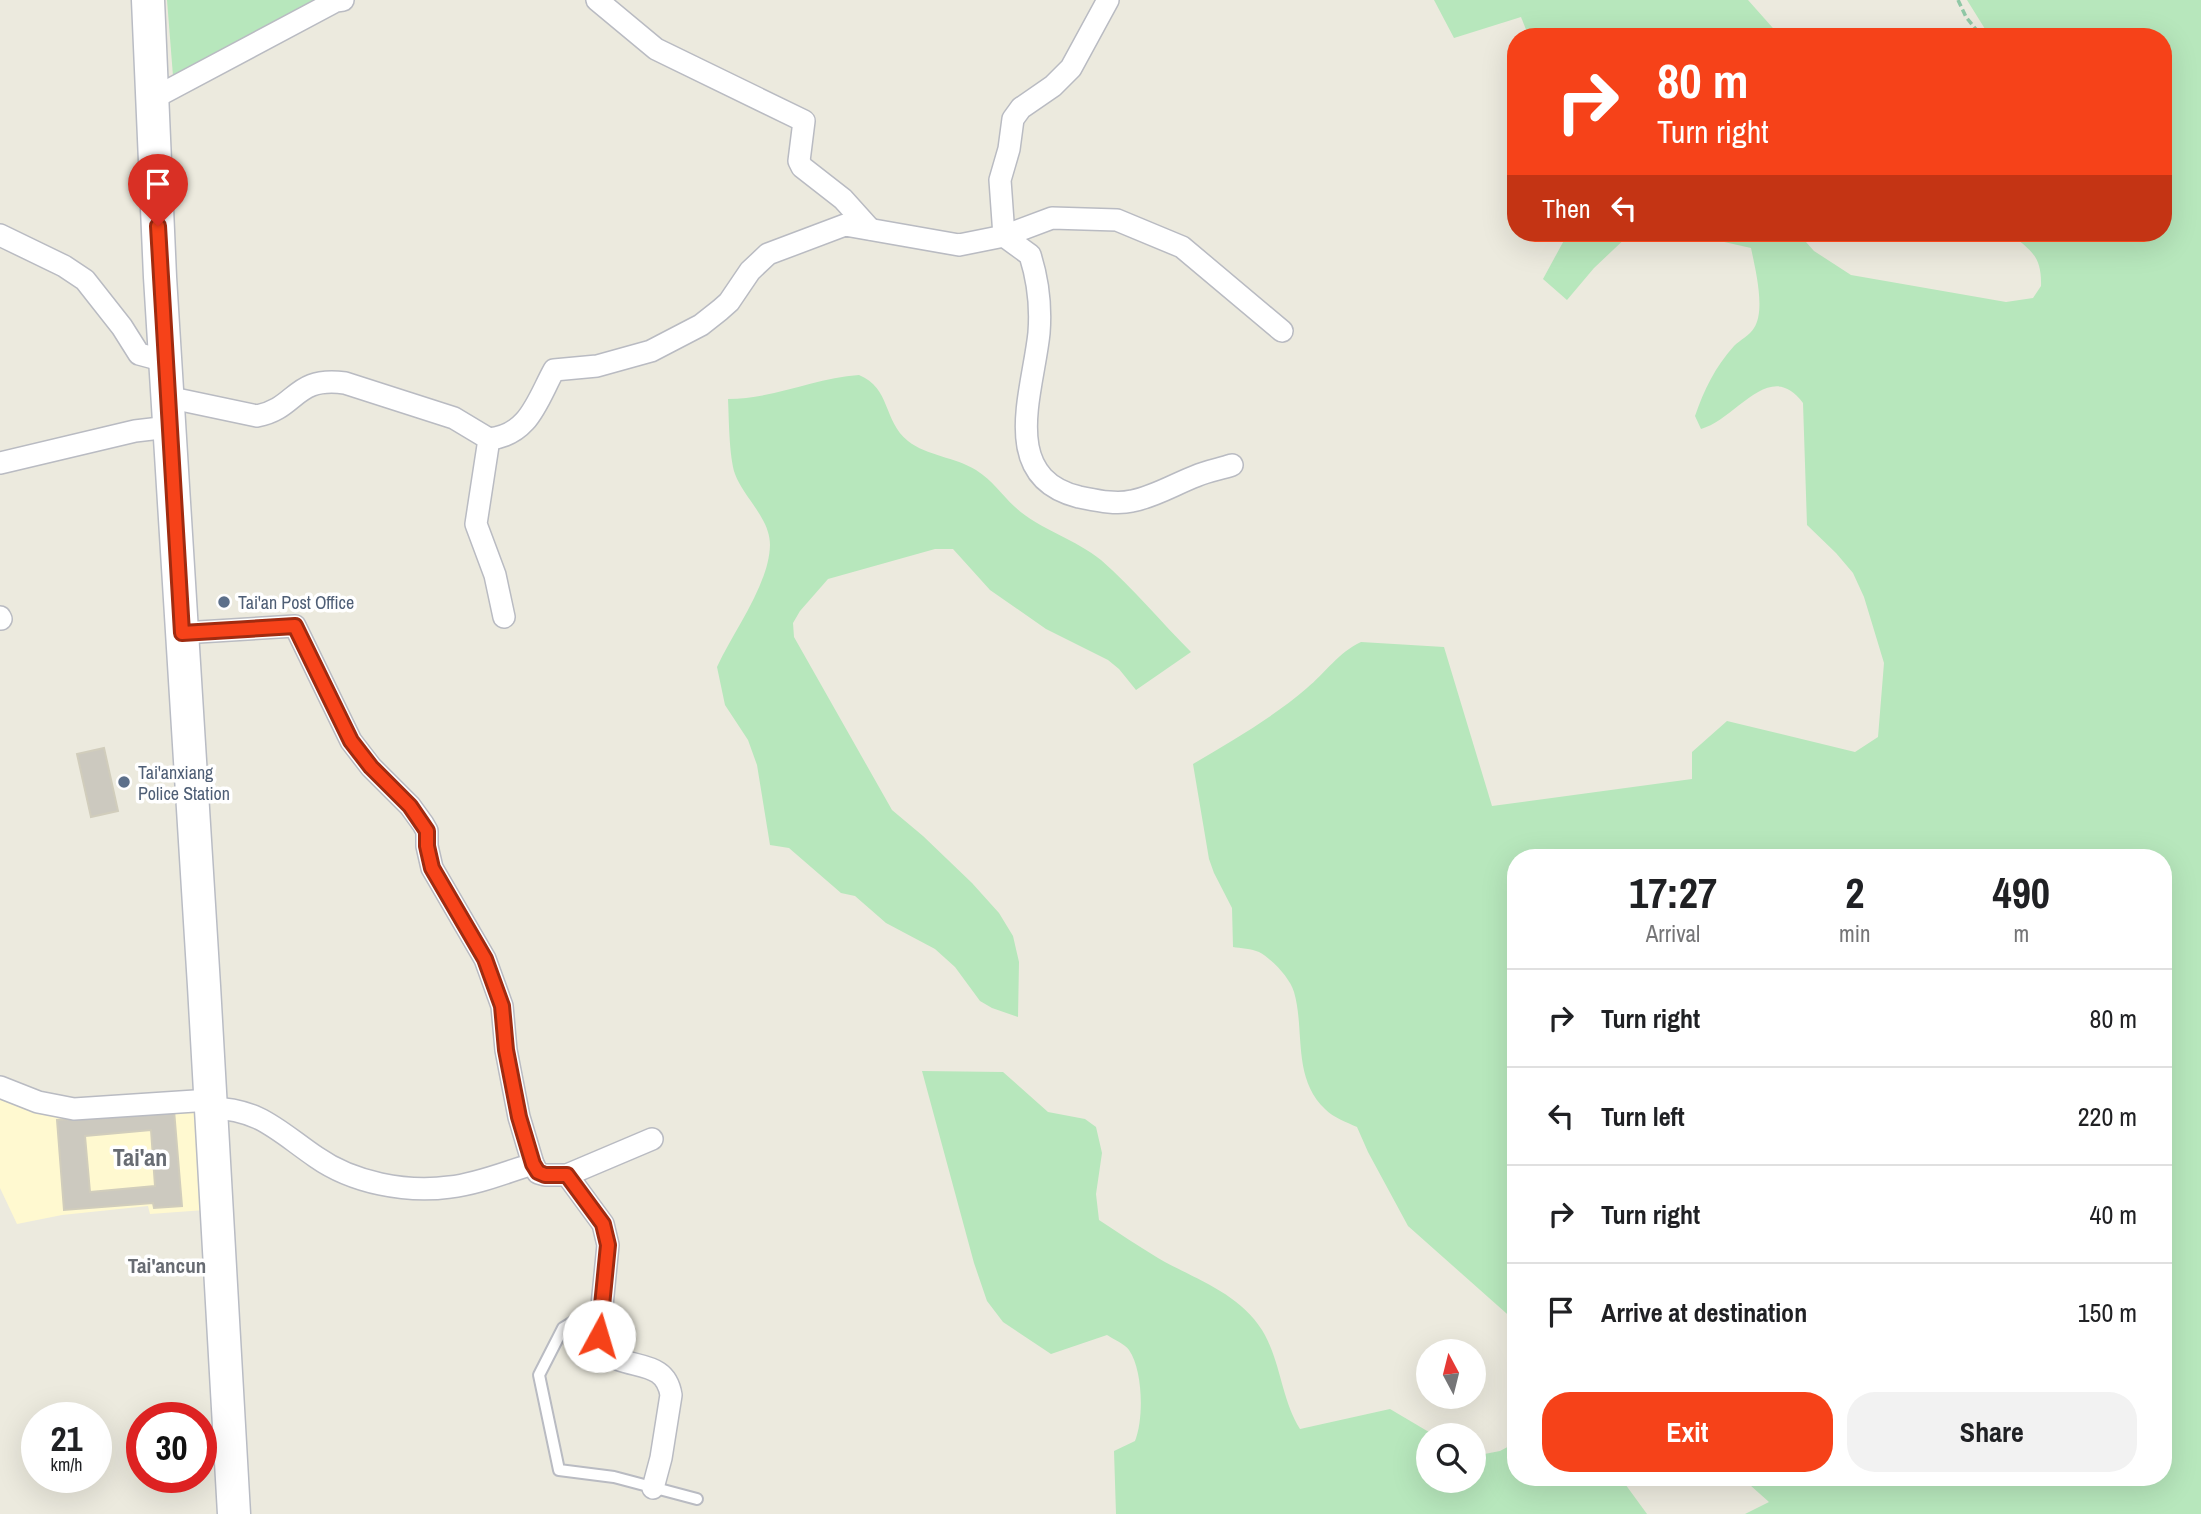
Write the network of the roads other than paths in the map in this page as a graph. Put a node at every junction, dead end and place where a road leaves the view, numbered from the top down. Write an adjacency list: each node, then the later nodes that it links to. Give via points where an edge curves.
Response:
1 (148, 0): 5 (main road)
2 (343, 0): 5 (street)
3 (597, 0): 6 (street, via 656,50 804,121 802,167 843,199)
4 (1108, 0): 8 (street, via 1071,68 1021,108 1013,120 1000,180)
5 (152, 99): 10 (main road)
6 (870, 229): 8 (street, via 959,245); 12 (street, via 845,225 768,254 720,310 650,351 597,366 554,370 523,426)
7 (0, 235): 10 (street, via 76,273 95,290 139,354)
8 (1004, 236): 9 (street, via 1052,218 1117,220 1181,247); 14 (street, via 1030,255 1037,288 1039,331 1027,426 1030,459 1045,481 1068,494 1129,502)
9 (1282, 331)
10 (165, 360): 11 (main road)
11 (168, 412): 12 (street, via 269,414 304,388 327,381 454,418); 13 (street, via 135,430); 16 (main road)
12 (489, 439): 15 (street, via 475,518)
13 (0, 463)
14 (1231, 465)
15 (504, 617)
16 (182, 633): 18 (main road); 20 (street, via 295,626 351,741 424,824 432,868 485,959 502,1006 519,1117)
17 (0, 1087): 18 (street, via 38,1102 74,1109)
18 (211, 1104): 20 (street, via 255,1115 337,1169 386,1184 452,1187); 25 (main road)
19 (652, 1139): 21 (street)
20 (533, 1164): 21 (street, via 545,1175)
21 (567, 1175): 22 (street, via 606,1231)
22 (601, 1314): 23 (street, via 602,1350 628,1364 657,1370 670,1387); 23 (lane, via 581,1317 563,1328 539,1376 559,1470)
23 (653, 1488): 24 (lane)
24 (697, 1499)
25 (234, 1514)

